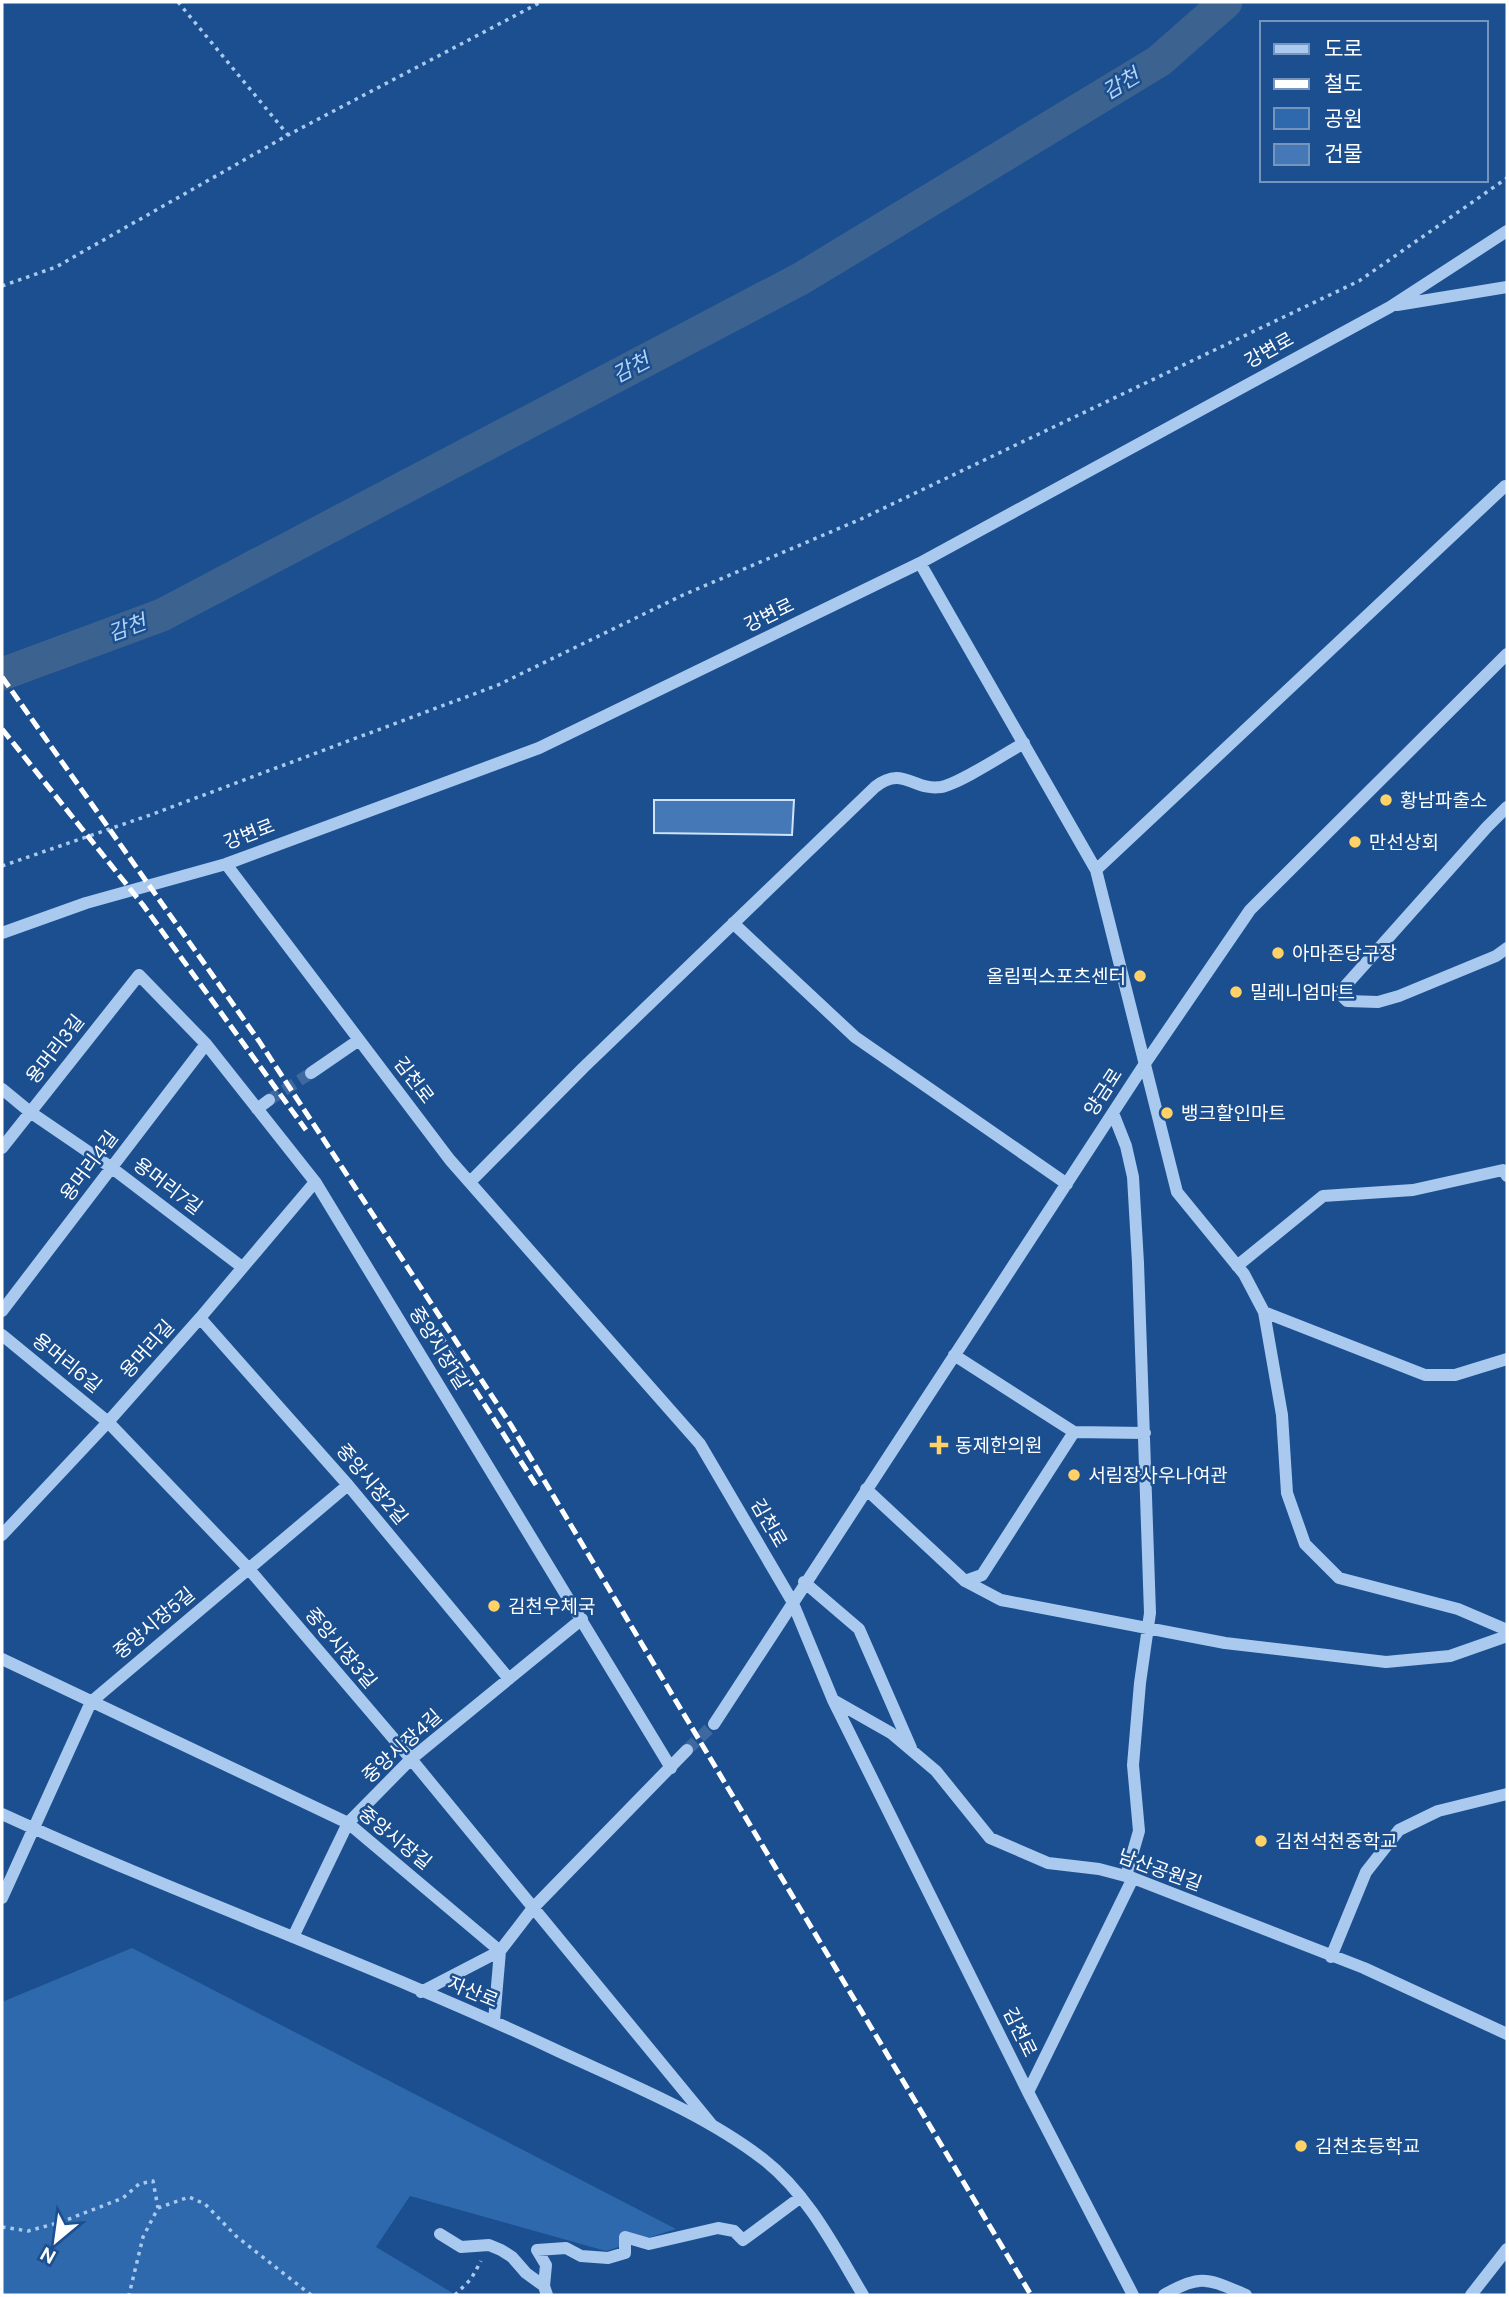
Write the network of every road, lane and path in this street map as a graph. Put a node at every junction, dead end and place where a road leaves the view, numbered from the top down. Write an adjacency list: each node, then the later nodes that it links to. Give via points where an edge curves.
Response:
1 (178, 2): 3 (path)
2 (541, 2): 3 (path)
3 (288, 135): 6 (path, via 56,267)
4 (1507, 177): 15 (path, via 1359,281 861,519 683,595 498,685)
5 (1507, 231): 8 (street, 강변로)
6 (2, 286)
7 (1507, 287): 8 (street)
8 (1390, 307): 10 (street, 강변로)
9 (1507, 488): 16 (street)
10 (920, 563): 12 (street); 14 (street, 강변로, via 539,748)
11 (1507, 654): 23 (street, 양금로, via 1251,910)
12 (1024, 743): 16 (street); 17 (street, via 941,787 886,778)
13 (1507, 807): 19 (street, via 1339,993 1347,1001 1378,1002)
14 (226, 864): 18 (street, 강변로, via 86,903); 21 (street, 김천로)
15 (2, 866)
16 (1096, 870): 23 (street)
17 (733, 923): 34 (street); 35 (street, via 855,1037)
18 (2, 933)
19 (1507, 948)
20 (139, 975): 22 (street, 중앙시장1길); 28 (street, 용머리3길)
21 (359, 1040): 24 (street); 34 (street, 김천로)
22 (206, 1044): 27 (street, 중앙시장1길); 31 (street, 용머리4길)
23 (1144, 1065): 29 (street, 양금로); 36 (street, via 1177,1192)
24 (311, 1073)
25 (2, 1088): 28 (street, 용머리7길)
26 (269, 1100): 27 (street)
27 (257, 1109): 33 (street, 중앙시장1길)
28 (30, 1112): 30 (street, 용머리3길); 31 (street, 용머리7길)
29 (1113, 1113): 35 (street, 양금로); 46 (street, via 1133,1178)
30 (2, 1148)
31 (112, 1168): 37 (street, 용머리7길); 38 (street, 용머리4길)
32 (1507, 1176): 36 (street, via 1503,1170 1413,1190 1323,1196)
33 (315, 1182): 37 (street, 용머리길); 54 (street, 중앙시장1길)
34 (470, 1182): 53 (street, 김천로, via 700,1444)
35 (1067, 1184): 42 (street, 양금로)
36 (1237, 1266): 39 (street)
37 (242, 1267): 40 (street, 용머리길)
38 (2, 1311)
39 (1264, 1312): 43 (street, via 1425,1375 1455,1375); 56 (street, via 1282,1415 1287,1493 1305,1544 1339,1578 1458,1609)
40 (200, 1318): 44 (street, 용머리길); 47 (street, 중앙시장2길)
41 (2, 1335): 44 (street, 용머리6길)
42 (954, 1355): 45 (street); 48 (street, 양금로)
43 (1507, 1359)
44 (108, 1422): 49 (street, 용머리길); 50 (street, 중앙시장3길)
45 (1074, 1432): 46 (street); 51 (street, via 982,1575)
46 (1144, 1433): 55 (street)
47 (348, 1485): 50 (street, 중앙시장5길); 59 (street, 중앙시장2길)
48 (866, 1489): 51 (street); 52 (street, 양금로)
49 (2, 1535)
50 (248, 1568): 61 (street, 중앙시장5길); 65 (street, 중앙시장3길)
51 (965, 1581): 55 (street, via 1002,1600)
52 (804, 1583): 53 (street, 양금로); 64 (street, via 859,1629)
53 (792, 1601): 60 (street, 김천로); 62 (street)
54 (582, 1619): 59 (street, 중앙시장4길); 66 (street, 중앙시장1길)
55 (1147, 1628): 57 (street, via 1225,1643 1386,1662 1450,1656); 71 (street, via 1133,1765 1139,1830)
56 (1507, 1630)
57 (1507, 1636)
58 (2, 1660): 61 (street, 중앙시장길)
59 (509, 1679): 65 (street, 중앙시장4길)
60 (833, 1700): 64 (street, 남산공원길); 80 (street, 김천로)
61 (91, 1702): 69 (street, 중앙시장길); 70 (street, 중앙시장5길)
62 (714, 1724)
63 (687, 1750): 66 (street)
64 (913, 1751): 71 (street, 남산공원길, via 990,1838 1048,1863)
65 (411, 1759): 69 (street, 중앙시장4길); 73 (street, 중앙시장3길)
66 (671, 1768): 73 (street)
67 (1507, 1794): 76 (street, via 1438,1811 1399,1830 1366,1872)
68 (2, 1814): 70 (street, 자산로)
69 (348, 1823): 74 (street, 중앙시장4길); 75 (street, 중앙시장길)
70 (34, 1829): 72 (street, 중앙시장5길); 74 (street, 자산로)
71 (1129, 1877): 76 (street, 남산공원길); 80 (street)
72 (2, 1898)
73 (533, 1908): 75 (street); 81 (street, 중앙시장3길)
74 (293, 1937): 77 (street, 자산로)
75 (500, 1951): 77 (street); 78 (street)
76 (1331, 1957): 79 (street, 남산공원길)
77 (421, 1992): 78 (street, 자산로)
78 (494, 2021): 81 (street, 자산로)
79 (1507, 2034)
80 (1028, 2092): 93 (street, 김천로)
81 (712, 2125): 82 (street, 자산로, via 765,2161)
82 (801, 2197): 88 (street, via 743,2240 734,2231 718,2228 649,2244 625,2237 625,2253 608,2258 581,2256 566,2248 537,2249 546,2265); 92 (street, 자산로)
83 (158, 2207): 84 (path, via 153,2181 61,2222 28,2231); 89 (path, via 143,2238); 90 (path, via 189,2197 205,2204 236,2236)
84 (2, 2227)
85 (440, 2234): 86 (street, via 461,2247)
86 (489, 2245): 88 (street, via 512,2257); 91 (path, via 471,2279)
87 (1507, 2249): 96 (street)
88 (545, 2290)
89 (129, 2295)
90 (311, 2295)
91 (455, 2295)
92 (863, 2295)
93 (1133, 2295)
94 (1164, 2295): 95 (street, via 1197,2280)
95 (1246, 2295)
96 (1472, 2295)

